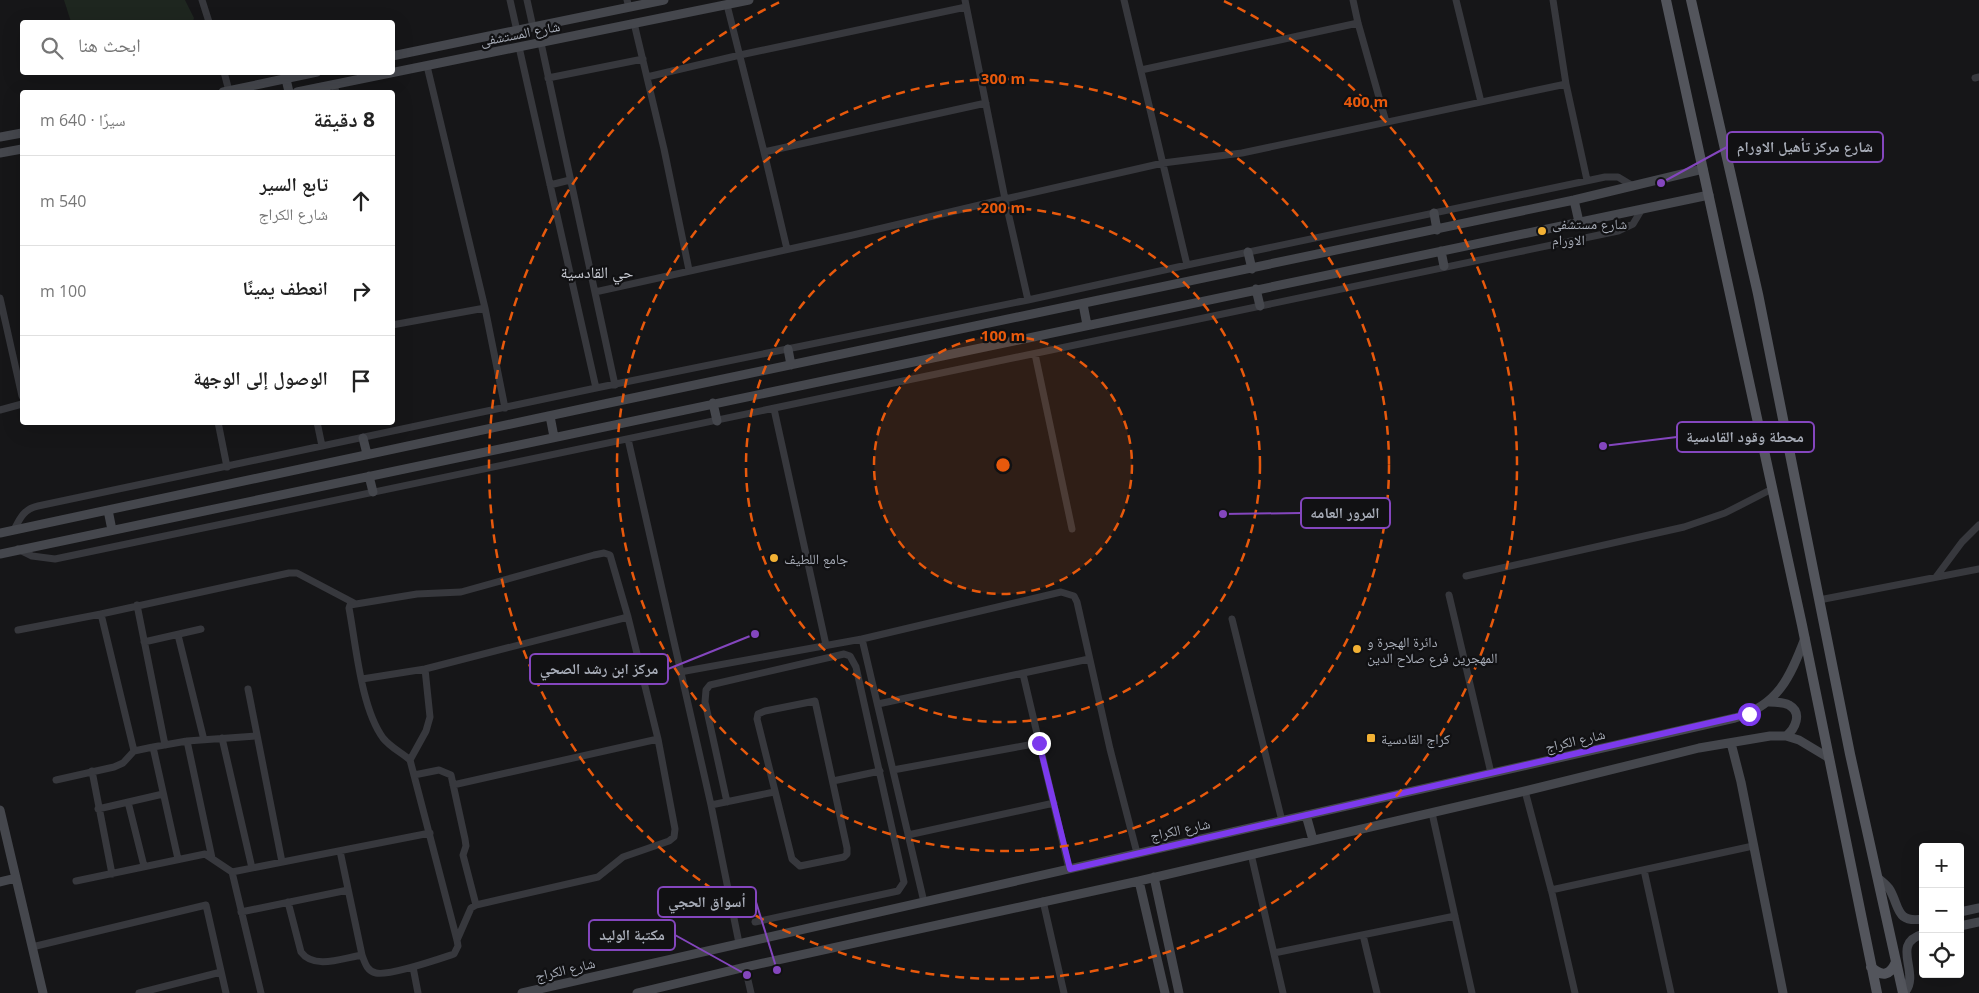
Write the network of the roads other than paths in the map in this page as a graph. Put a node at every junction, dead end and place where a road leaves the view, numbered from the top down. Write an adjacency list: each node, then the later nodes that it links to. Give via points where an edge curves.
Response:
1 (202, 0): 15 (street)
2 (510, 0): 19 (street)
3 (527, 0): 18 (street)
4 (664, 0): 13 (street, شارع المستشفى)
5 (749, 0): 14 (street, شارع المستشفى)
6 (1124, 0): 26 (street)
7 (1353, 0): 17 (street)
8 (1456, 0): 40 (street)
9 (1553, 0): 34 (street)
10 (1666, 0): 49 (main road)
11 (1690, 0): 113 (main road, via 1758,294)
12 (966, 3): 23 (street); 41 (street)
13 (628, 4): 18 (street, شارع المستشفى)
14 (727, 5): 16 (street, شارع المستشفى); 23 (street)
15 (208, 20)
16 (634, 23): 20 (street, شارع المستشفى); 24 (street)
17 (1358, 23): 26 (street); 42 (street)
18 (533, 27): 19 (street, شارع المستشفى)
19 (517, 31): 22 (street, شارع المستشفى)
20 (541, 43): 21 (street, شارع المستشفى); 32 (street)
21 (518, 47): 25 (street, شارع المستشفى); 52 (street)
22 (395, 55)
23 (740, 55): 31 (street); 46 (street)
24 (643, 59): 31 (street); 32 (street)
25 (427, 66): 27 (street, شارع المستشفى); 74 (street)
26 (1141, 70): 48 (street)
27 (395, 74)
28 (224, 75): 36 (street)
29 (304, 75): 33 (street)
30 (391, 75): 35 (street, شارع المستشفى)
31 (647, 77): 67 (street)
32 (548, 78): 50 (street)
33 (286, 79): 37 (street); 38 (street)
34 (1566, 84): 40 (street); 51 (street)
35 (335, 89): 39 (street, شارع المستشفى)
36 (226, 90)
37 (235, 90)
38 (289, 90)
39 (322, 90)
40 (1481, 102): 42 (street)
41 (986, 104): 46 (street); 55 (street)
42 (1386, 122): 48 (street, via 1242,153)
43 (20, 133): 44 (street)
44 (0, 137)
45 (20, 149): 47 (street)
46 (764, 152): 61 (street)
47 (0, 153)
48 (1163, 163): 55 (street); 64 (street)
49 (1703, 169): 53 (street); 54 (main road)
50 (570, 180): 52 (street); 69 (street)
51 (1588, 180): 53 (street, via 1614,176); 58 (street)
52 (550, 185): 82 (street)
53 (1633, 186): 56 (street)
54 (1709, 195): 57 (street); 99 (main road)
55 (1005, 199): 61 (street); 71 (street)
56 (1574, 200): 59 (street); 60 (street)
57 (1642, 209): 59 (street); 65 (street, via 1634,224 1618,231)
58 (1434, 213): 60 (street); 63 (street)
59 (1579, 222): 62 (street)
60 (1437, 230): 66 (street)
61 (787, 249): 67 (street)
62 (1441, 251): 65 (street); 68 (street)
63 (1248, 252): 64 (street); 66 (street)
64 (1187, 265): 71 (street)
65 (1444, 266): 73 (street)
66 (1252, 269): 72 (street)
67 (689, 270): 69 (street)
68 (1256, 289): 73 (street); 76 (street)
69 (595, 292): 80 (street)
70 (0, 298): 81 (street)
71 (1028, 300): 77 (street)
72 (1082, 304): 76 (street); 79 (street)
73 (1260, 306): 78 (street)
74 (485, 308): 75 (street); 85 (street)
75 (395, 324)
76 (1087, 325): 83 (street)
77 (788, 349): 79 (street); 80 (street)
78 (1034, 354): 86 (street); 103 (street)
79 (791, 365): 88 (street)
80 (615, 385): 82 (street)
81 (20, 387)
82 (596, 388): 85 (street)
83 (713, 403): 89 (street); 92 (street)
84 (20, 405): 87 (street)
85 (505, 408): 93 (street)
86 (774, 409): 89 (street); 125 (street)
87 (0, 410)
88 (550, 416): 92 (street); 96 (street)
89 (718, 420): 94 (street)
90 (219, 425): 97 (street)
91 (318, 425): 95 (street)
92 (554, 437): 98 (street)
93 (363, 438): 95 (street); 96 (street)
94 (628, 439): 100 (street); 128 (street)
95 (322, 446): 97 (street)
96 (367, 454): 101 (street)
97 (227, 467): 104 (street, via 31,507 22,514)
98 (369, 476): 100 (street); 105 (street)
99 (1772, 489): 110 (street, via 1725,513 1684,527); 122 (main road)
100 (373, 492): 107 (street, via 55,559 32,556)
101 (108, 510): 104 (street); 105 (street)
102 (1979, 525): 111 (street)
103 (1072, 529)
104 (14, 530): 106 (street)
105 (112, 530): 107 (street)
106 (0, 533)
107 (18, 549): 108 (street)
108 (0, 554)
109 (1979, 569): 111 (street)
110 (1466, 576)
111 (1936, 577): 113 (street)
112 (1449, 595): 150 (street)
113 (1819, 600): 185 (main road)
114 (354, 603): 115 (street, via 297,573 289,573); 117 (street, via 417,594 461,592 604,553 610,556); 130 (street, via 349,608)
115 (137, 605): 116 (street); 124 (street)
116 (101, 614): 119 (street); 144 (street)
117 (628, 616): 127 (street); 137 (street)
118 (1232, 619): 166 (street)
119 (18, 630)
120 (201, 630): 121 (street)
121 (178, 635): 124 (street); 138 (street)
122 (1805, 638): 132 (street, شارع الكراج, via 1794,667); 145 (main road)
123 (862, 639): 125 (street); 126 (street, via 1061,592 1074,596); 133 (street)
124 (144, 642): 142 (street)
125 (826, 645): 128 (street)
126 (1089, 659): 129 (street); 172 (street)
127 (425, 669): 130 (street); 146 (street, via 430,717)
128 (680, 672): 161 (street)
129 (1023, 674): 133 (street); 140 (street)
130 (362, 679): 146 (street, via 375,725 384,740)
131 (248, 689): 134 (street)
132 (1769, 702): 135 (street, via 1788,704 1795,711 1795,727); 150 (street, شارع الكراج, via 1735,718)
133 (878, 704): 147 (street)
134 (257, 736): 136 (street); 176 (street)
135 (1786, 736): 141 (street); 145 (street)
136 (222, 738): 138 (street); 178 (street)
137 (658, 739): 154 (street); 194 (street, via 675,828 674,837 669,842 623,856 598,877)
138 (204, 740): 139 (street)
139 (187, 741): 142 (street); 174 (street)
140 (1039, 743): 147 (street); 160 (street)
141 (1731, 743): 155 (street); 170 (street)
142 (165, 745): 143 (street)
143 (152, 747): 144 (street); 157 (street)
144 (134, 751): 148 (street, via 123,763)
145 (1829, 758): 213 (main road)
146 (410, 760): 151 (street)
147 (893, 770): 168 (street)
148 (92, 771): 152 (street); 162 (street)
149 (880, 771): 153 (street); 159 (street, via 856,667 850,656 844,654 710,685 706,690 705,702); 200 (street, via 904,882 902,888)
150 (1491, 773): 165 (street, شارع الكراج)
151 (414, 775): 154 (street, via 440,770 451,775); 167 (street)
152 (56, 780)
153 (832, 781): 156 (street, via 847,854 808,866 800,866 792,859); 156 (street, via 815,701 758,714)
154 (453, 785): 194 (street, via 466,846 463,855)
155 (1525, 791): 164 (street); 190 (street)
156 (774, 792): 159 (street)
157 (163, 794): 158 (street); 175 (street)
158 (128, 802): 162 (street); 177 (street)
159 (727, 802): 161 (street)
160 (1054, 803): 168 (street); 179 (street)
161 (711, 806): 206 (street)
162 (98, 808): 182 (street)
163 (0, 810): 184 (street)
164 (1432, 812): 169 (street); 198 (street)
165 (1306, 815): 166 (street, شارع الكراج); 169 (street)
166 (1282, 821): 172 (street, شارع الكراج)
167 (430, 833): 171 (street); 205 (street)
168 (908, 835): 193 (street)
169 (1313, 840): 173 (street)
170 (1753, 846): 180 (street); 231 (street)
171 (340, 851): 176 (street); 189 (street)
172 (1137, 852): 179 (street, شارع الكراج)
173 (1251, 854): 183 (street); 208 (street)
174 (212, 858): 175 (street, via 200,854); 181 (street)
175 (178, 859): 177 (street)
176 (282, 862): 178 (street)
177 (144, 866): 182 (street)
178 (252, 868): 181 (street)
179 (1070, 869): 193 (street, شارع الكراج)
180 (1644, 870): 190 (street); 230 (street)
181 (232, 872): 197 (street)
182 (112, 874): 188 (street)
183 (1154, 877): 186 (street); 225 (street)
184 (16, 878): 187 (street); 207 (street)
185 (1878, 878): 199 (street, via 1888,887 1904,917); 210 (main road)
186 (1139, 881): 191 (street); 224 (street)
187 (0, 882)
188 (76, 882)
189 (348, 890): 192 (street); 209 (street)
190 (1552, 890): 229 (street)
191 (1043, 901): 212 (street); 223 (street)
192 (288, 902): 197 (street); 209 (street, via 301,952 306,958 321,962)
193 (924, 902): 206 (street, شارع الكراج)
194 (476, 905): 205 (street, via 471,908)
195 (1979, 908): 196 (street)
196 (1964, 911)
197 (241, 912): 218 (street)
198 (1454, 916): 203 (street); 228 (street)
199 (1919, 919)
200 (755, 922)
201 (1979, 922): 202 (street)
202 (1964, 925)
203 (1363, 935): 208 (street); 227 (street)
204 (1919, 936): 233 (street, via 1912,939 1906,953 1911,978)
205 (457, 940): 211 (street, via 454,954)
206 (739, 943): 220 (street, شارع الكراج)
207 (32, 947): 214 (street, via 206,905); 215 (street)
208 (1274, 953): 226 (street)
209 (362, 955): 211 (street, via 366,965 378,973)
210 (1896, 962): 213 (main road, via 1888,974 1880,974); 233 (main road)
211 (413, 967): 219 (street)
212 (745, 967): 221 (street); 222 (street)
213 (1871, 967): 232 (main road)
214 (221, 972): 216 (street); 217 (street)
215 (43, 993)
216 (139, 993)
217 (226, 993)
218 (260, 993)
219 (418, 993)
220 (525, 993)
221 (637, 993)
222 (751, 993)
223 (1064, 993)
224 (1165, 993)
225 (1179, 993)
226 (1283, 993)
227 (1377, 993)
228 (1472, 993)
229 (1575, 993)
230 (1671, 993)
231 (1783, 993)
232 (1877, 993)
233 (1904, 993)

